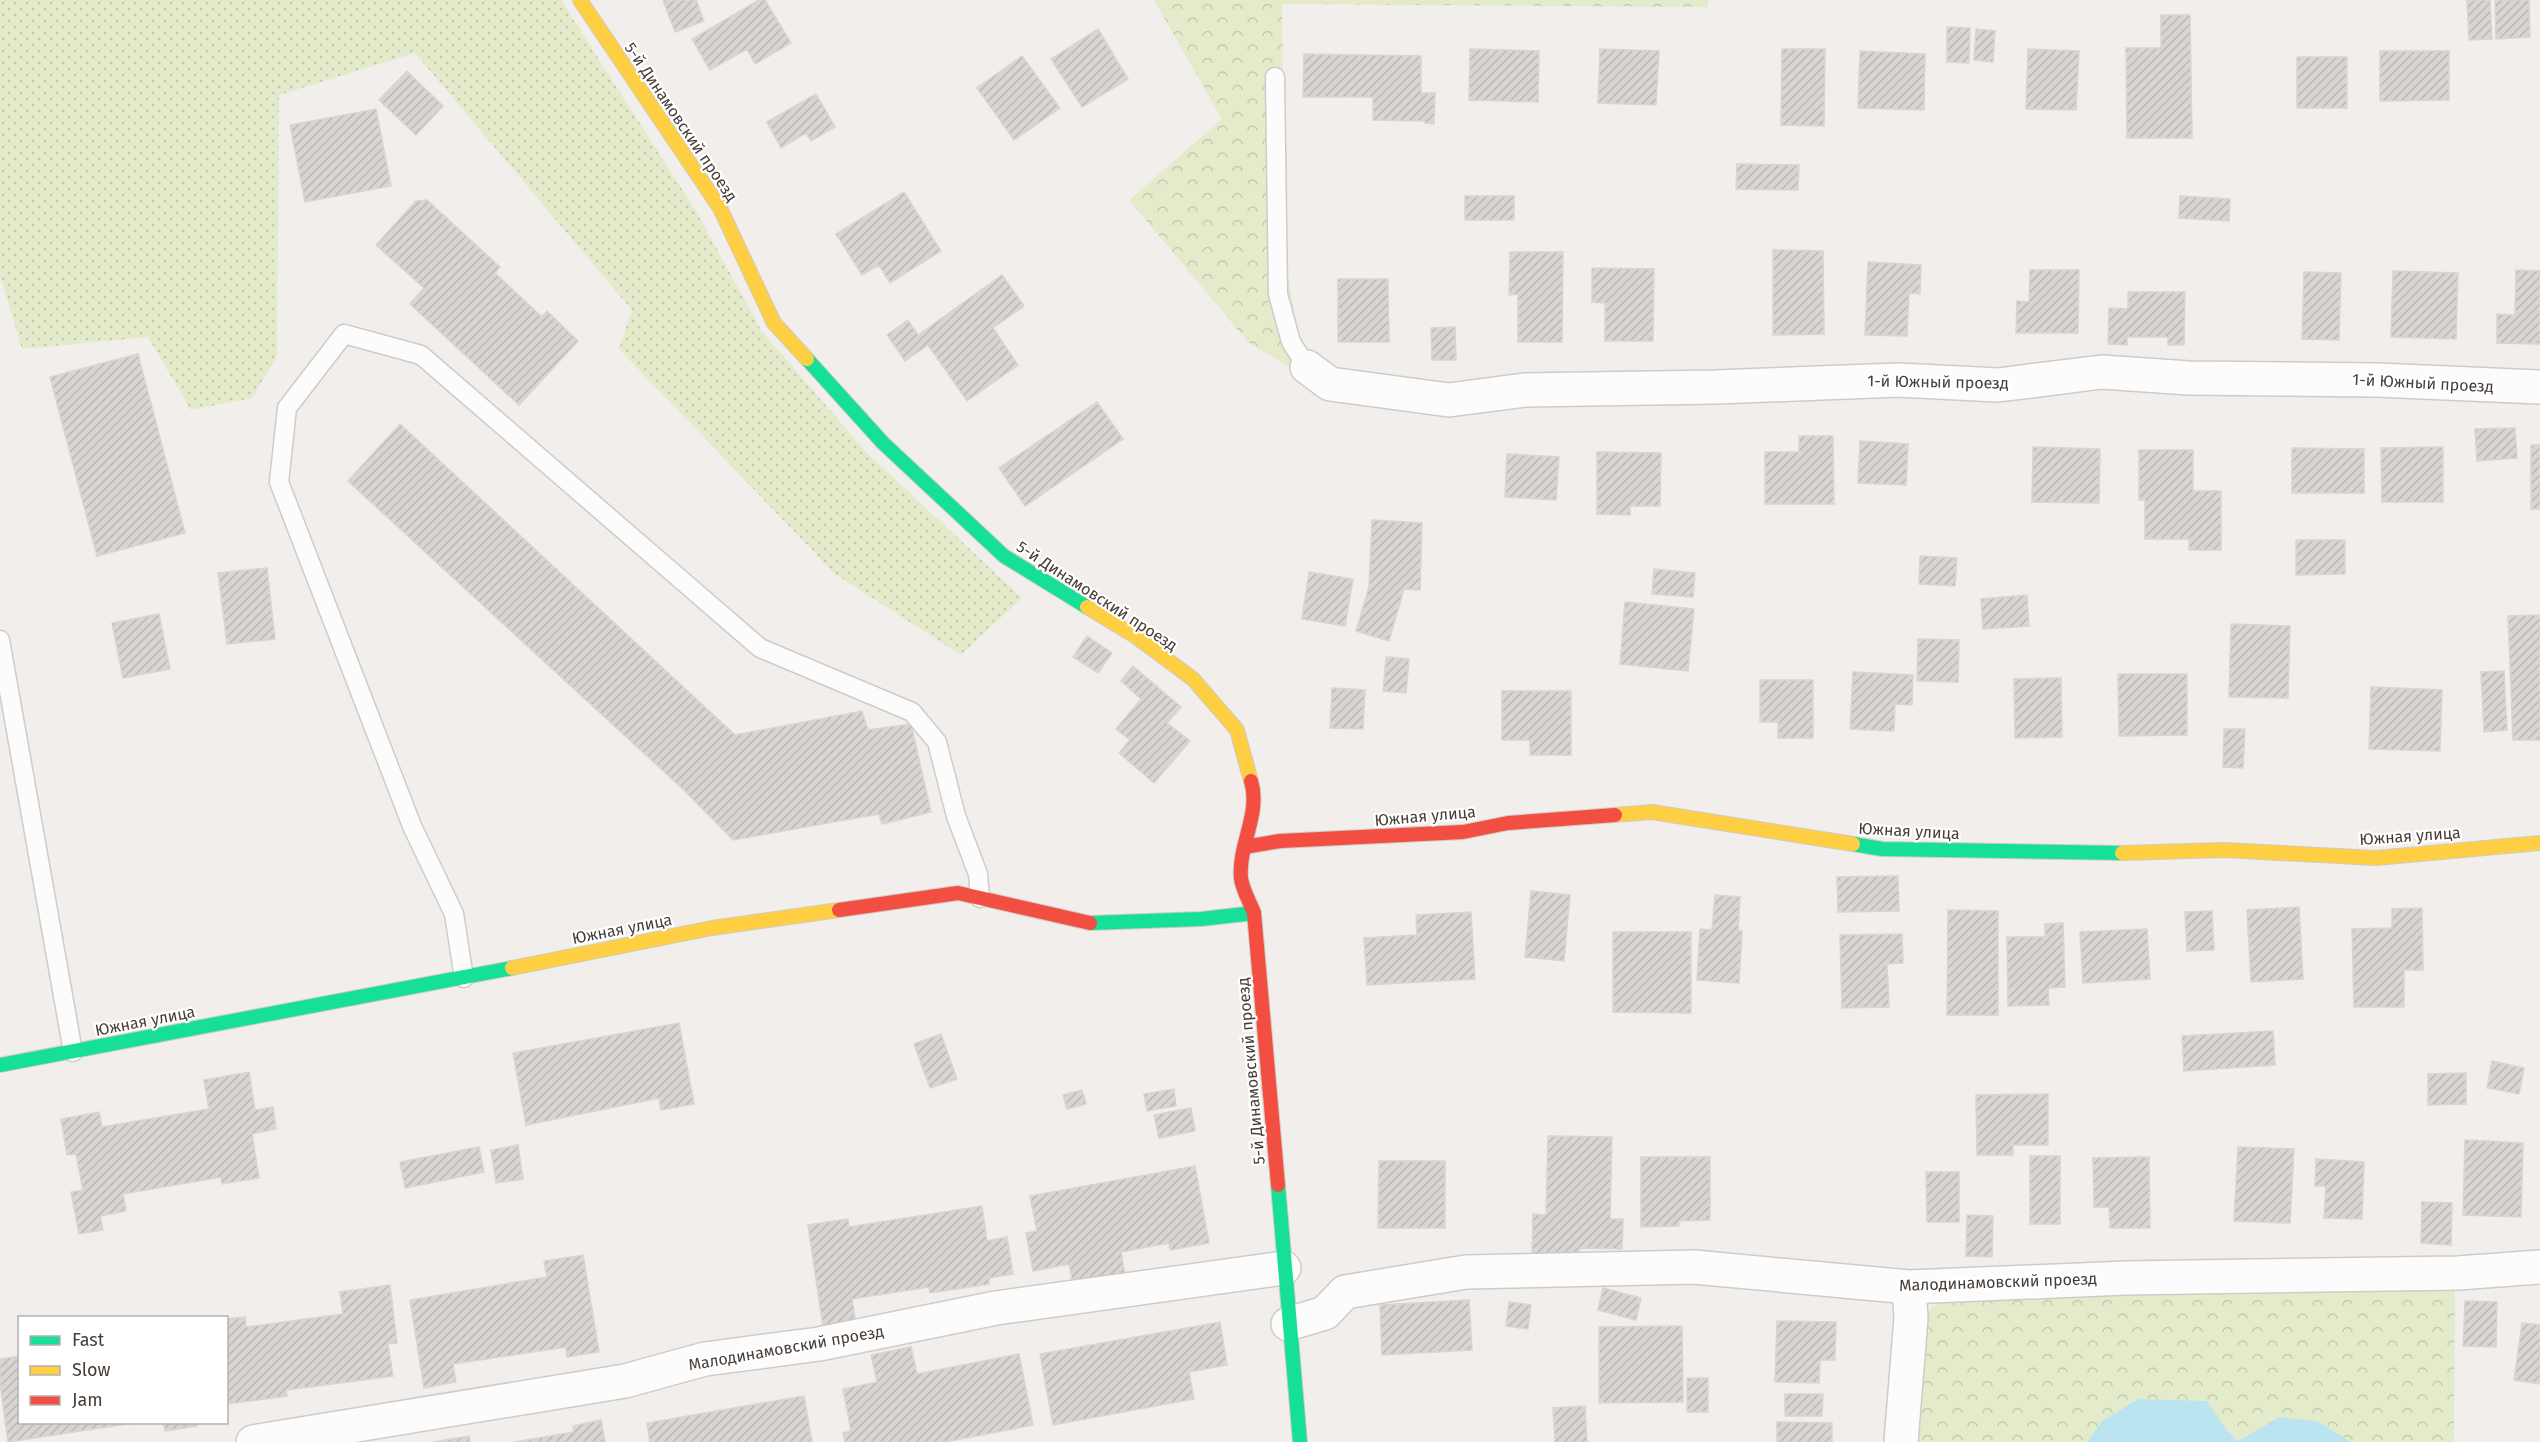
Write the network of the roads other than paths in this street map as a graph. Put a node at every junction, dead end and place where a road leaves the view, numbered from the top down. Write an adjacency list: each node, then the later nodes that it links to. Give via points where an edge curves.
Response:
1 (580, 0): 7 (street, 5-й Динамовский проезд, via 720,208 774,323 836,392 882,443 1004,556 1135,636 1193,679 1237,730 1253,787 1252,822)
2 (1275, 77): 3 (lane, via 1278,294 1291,342)
3 (1307, 367): 4 (street, 1-й Южный проезд, via 1330,384 1449,400 1524,390 1898,380 1998,385 2102,372 2189,378)
4 (2540, 387)
5 (0, 640): 11 (lane)
6 (2540, 843): 7 (street, Южная улица, via 2376,858 2224,850 2134,853 1882,849 1652,812 1508,823 1463,832 1280,841)
7 (1244, 847): 9 (street, 5-й Динамовский проезд, via 1241,879)
8 (980, 898): 9 (street, Южная улица, via 1090,923); 10 (street, Южная улица, via 958,893 712,928); 10 (lane, via 978,874 956,816 937,742 912,712 760,648 421,355 344,334 287,408 279,482 412,826 454,914)
9 (1254, 914): 14 (street, 5-й Динамовский проезд)
10 (464, 978): 11 (street, Южная улица)
11 (74, 1052): 12 (street, Южная улица)
12 (0, 1065)
13 (2540, 1267): 15 (street, Малодинамовский проезд, via 2458,1273 2126,1278)
14 (1284, 1268): 16 (street, 5-й Динамовский проезд); 17 (street, Малодинамовский проезд, via 996,1308 819,1344 705,1359 625,1381)
15 (1909, 1287): 16 (street, Малодинамовский проезд, via 1694,1267 1466,1272 1345,1292 1325,1313); 19 (street, via 1911,1318)
16 (1288, 1324): 18 (street, 5-й Динамовский проезд)
17 (253, 1442)
18 (1300, 1442)
19 (1901, 1442)

